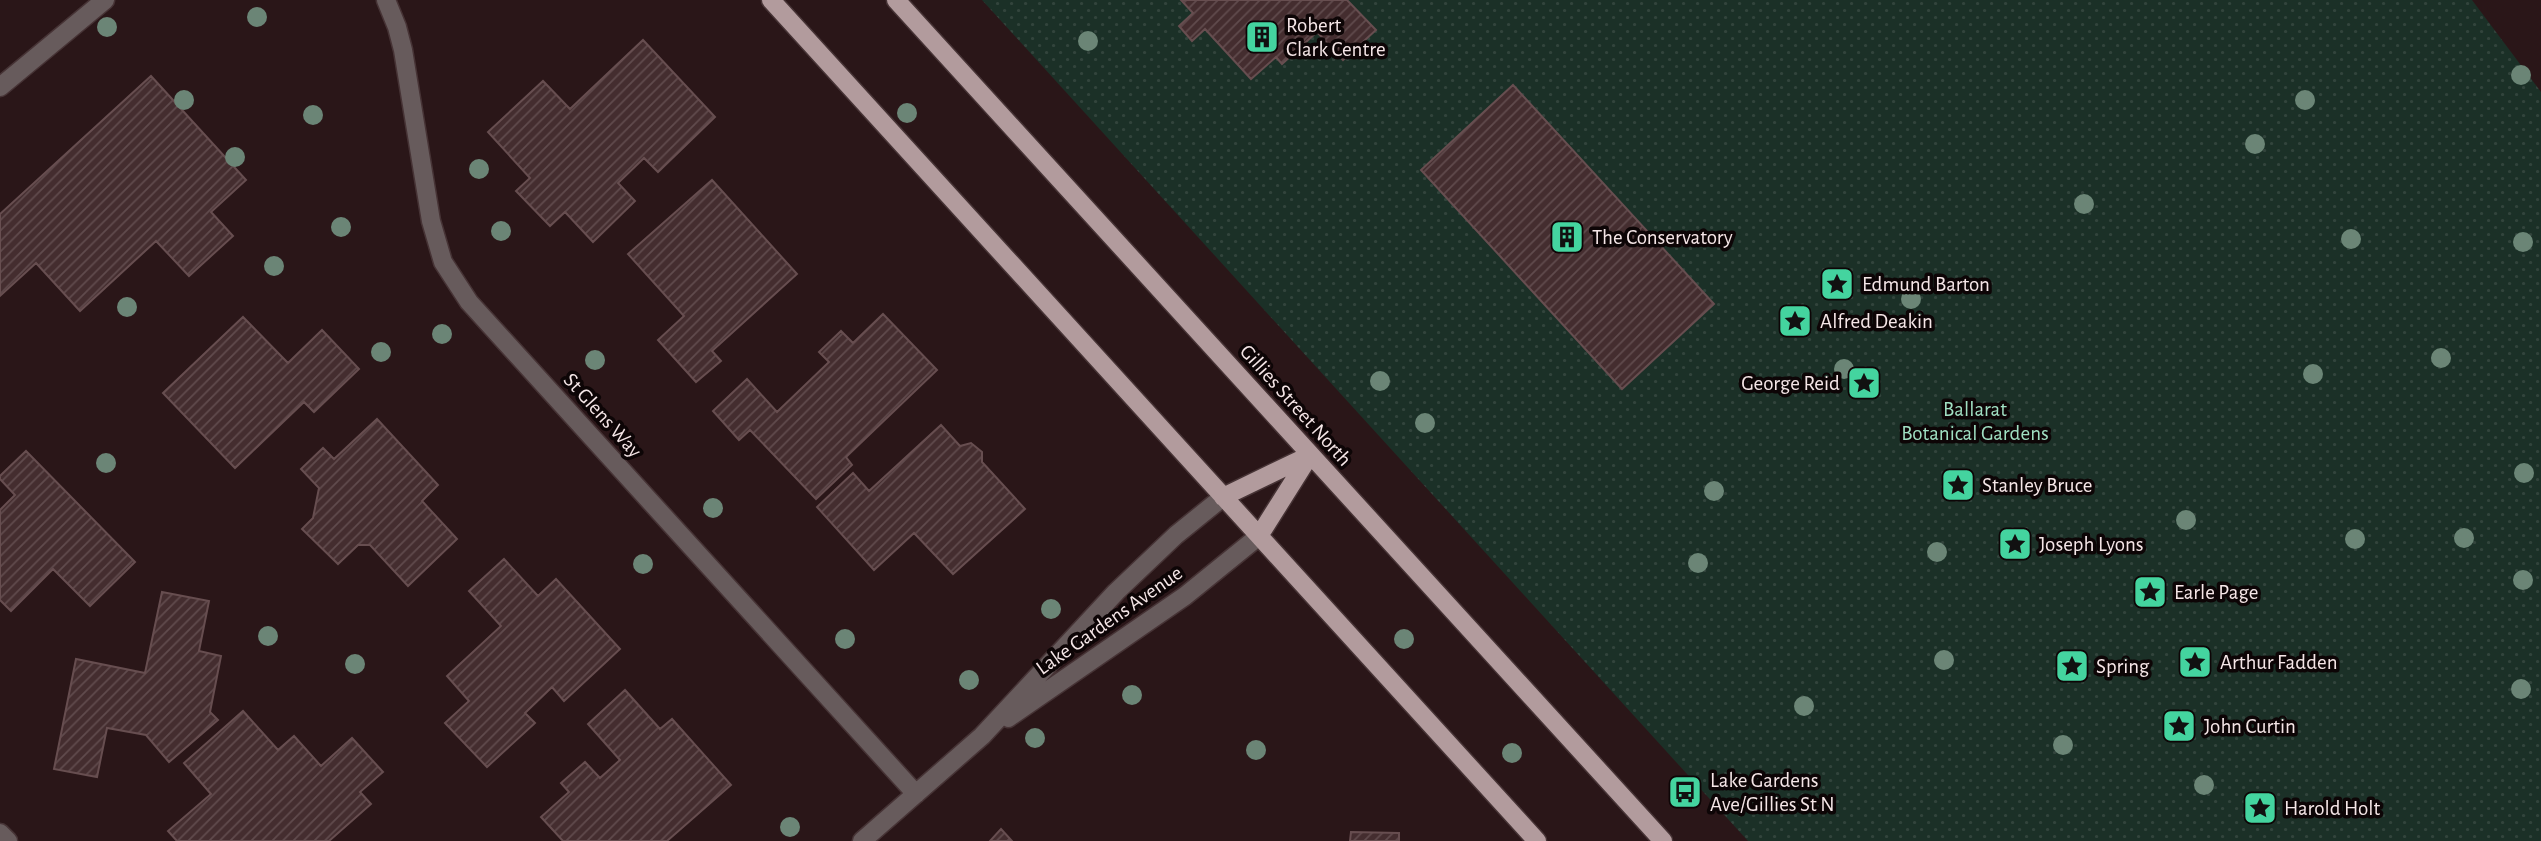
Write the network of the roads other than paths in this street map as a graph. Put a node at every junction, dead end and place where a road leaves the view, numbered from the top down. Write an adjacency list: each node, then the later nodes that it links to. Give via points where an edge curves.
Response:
1 (105, 0): 5 (street)
2 (386, 0): 10 (street, St Glens Way, via 402,50 431,221 453,281)
3 (771, 0): 7 (main road)
4 (896, 0): 6 (main road, Gillies Street North)
5 (0, 87)
6 (1310, 455): 7 (main road); 8 (main road); 15 (main road, Gillies Street North)
7 (1223, 497): 8 (main road); 9 (street, Lake Gardens Avenue, via 1115,592)
8 (1259, 536): 9 (street, Lake Gardens Avenue, via 1185,596); 14 (main road)
9 (982, 736): 10 (street, Lake Gardens Avenue)
10 (916, 794): 13 (street, Lake Gardens Avenue)
11 (0, 833): 12 (street)
12 (8, 841)
13 (862, 841)
14 (1537, 841)
15 (1663, 841)

